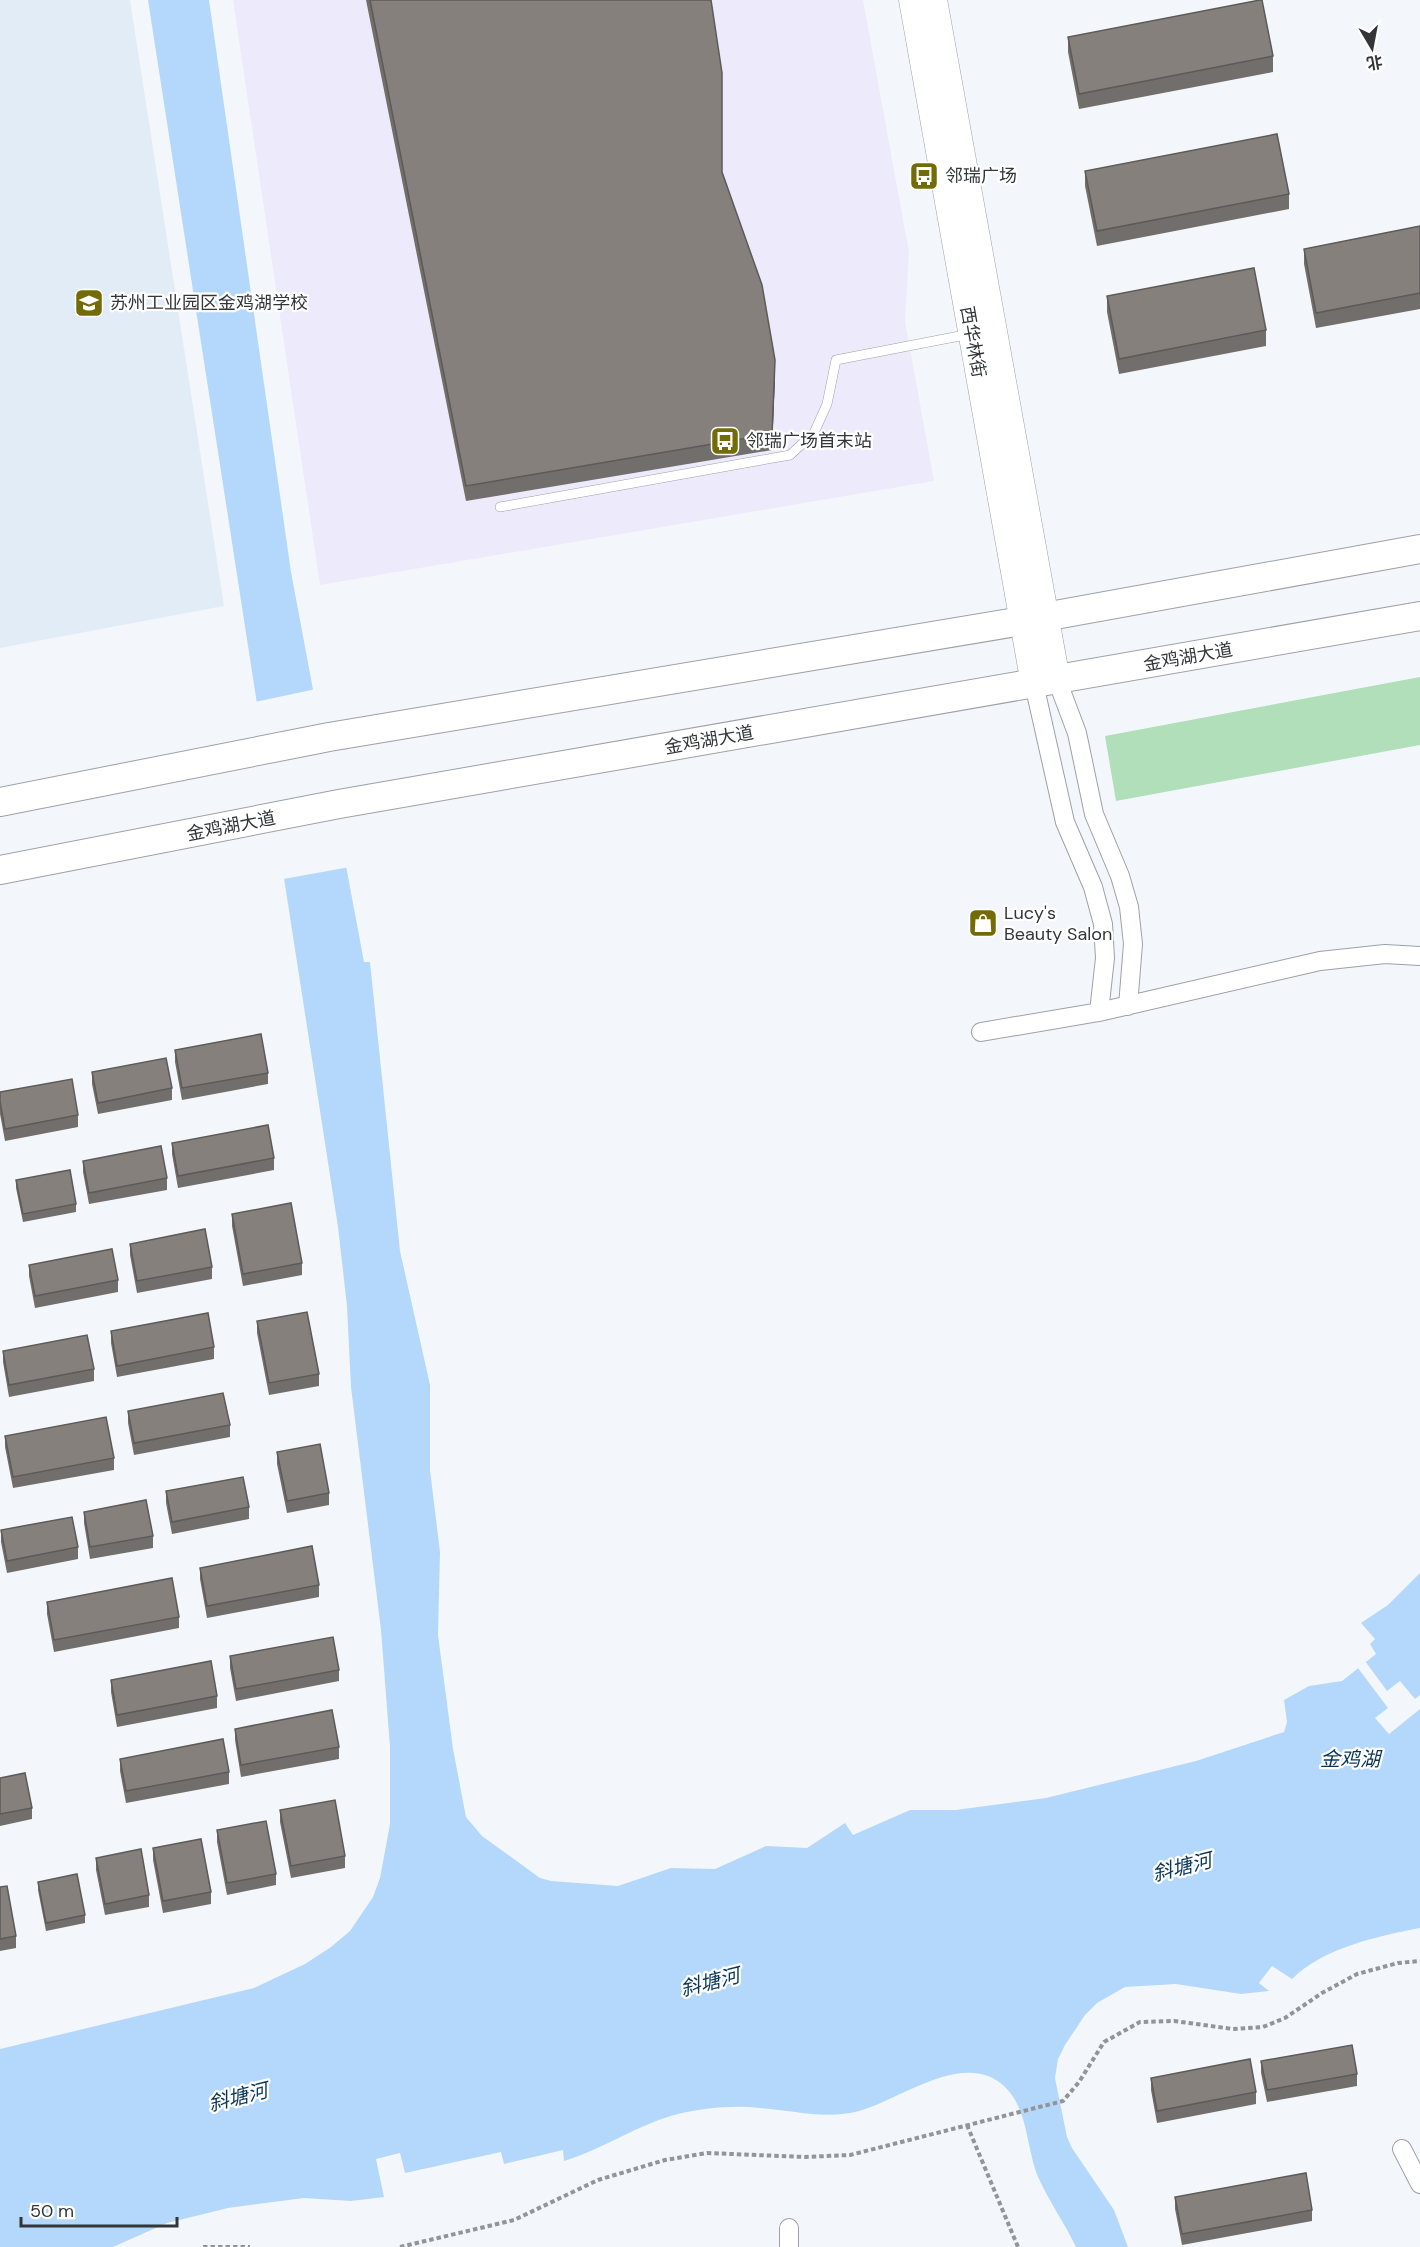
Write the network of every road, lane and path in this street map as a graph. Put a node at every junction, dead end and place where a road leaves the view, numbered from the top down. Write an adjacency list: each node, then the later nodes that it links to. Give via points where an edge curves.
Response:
1 (912, 0): 3 (main road, 西华林街)
2 (934, 0): 3 (main road, 西华林街)
3 (982, 332): 4 (lane, via 836,360 826,404 814,433 790,454); 7 (main road, 西华林街)
4 (500, 507)
5 (1420, 549): 7 (main road)
6 (1420, 616): 8 (main road, 金鸡湖大道)
7 (1033, 619): 8 (main road, 西华林街); 9 (main road, via 329,737)
8 (1045, 682): 10 (main road, 金鸡湖大道, via 339,804); 12 (street, via 1077,733 1094,814 1129,907 1133,944); 13 (street, via 1065,822 1093,887 1103,924 1105,958)
9 (0, 802)
10 (0, 870)
11 (1420, 956): 12 (street, via 1386,954 1320,961)
12 (1128, 1006): 13 (street)
13 (1100, 1012): 14 (street)
14 (981, 1032)
15 (1420, 1960): 16 (path, via 1357,1974 1263,2027 1233,2029 1174,2020 1140,2022 1104,2042 1063,2101)
16 (967, 2125): 22 (path, via 850,2155 707,2153 665,2160 598,2180 514,2220); 24 (path)
17 (1402, 2149): 18 (street)
18 (1420, 2184)
19 (789, 2228): 23 (street)
20 (203, 2247): 21 (path)
21 (250, 2247)
22 (400, 2247)
23 (789, 2247)
24 (1018, 2247)

